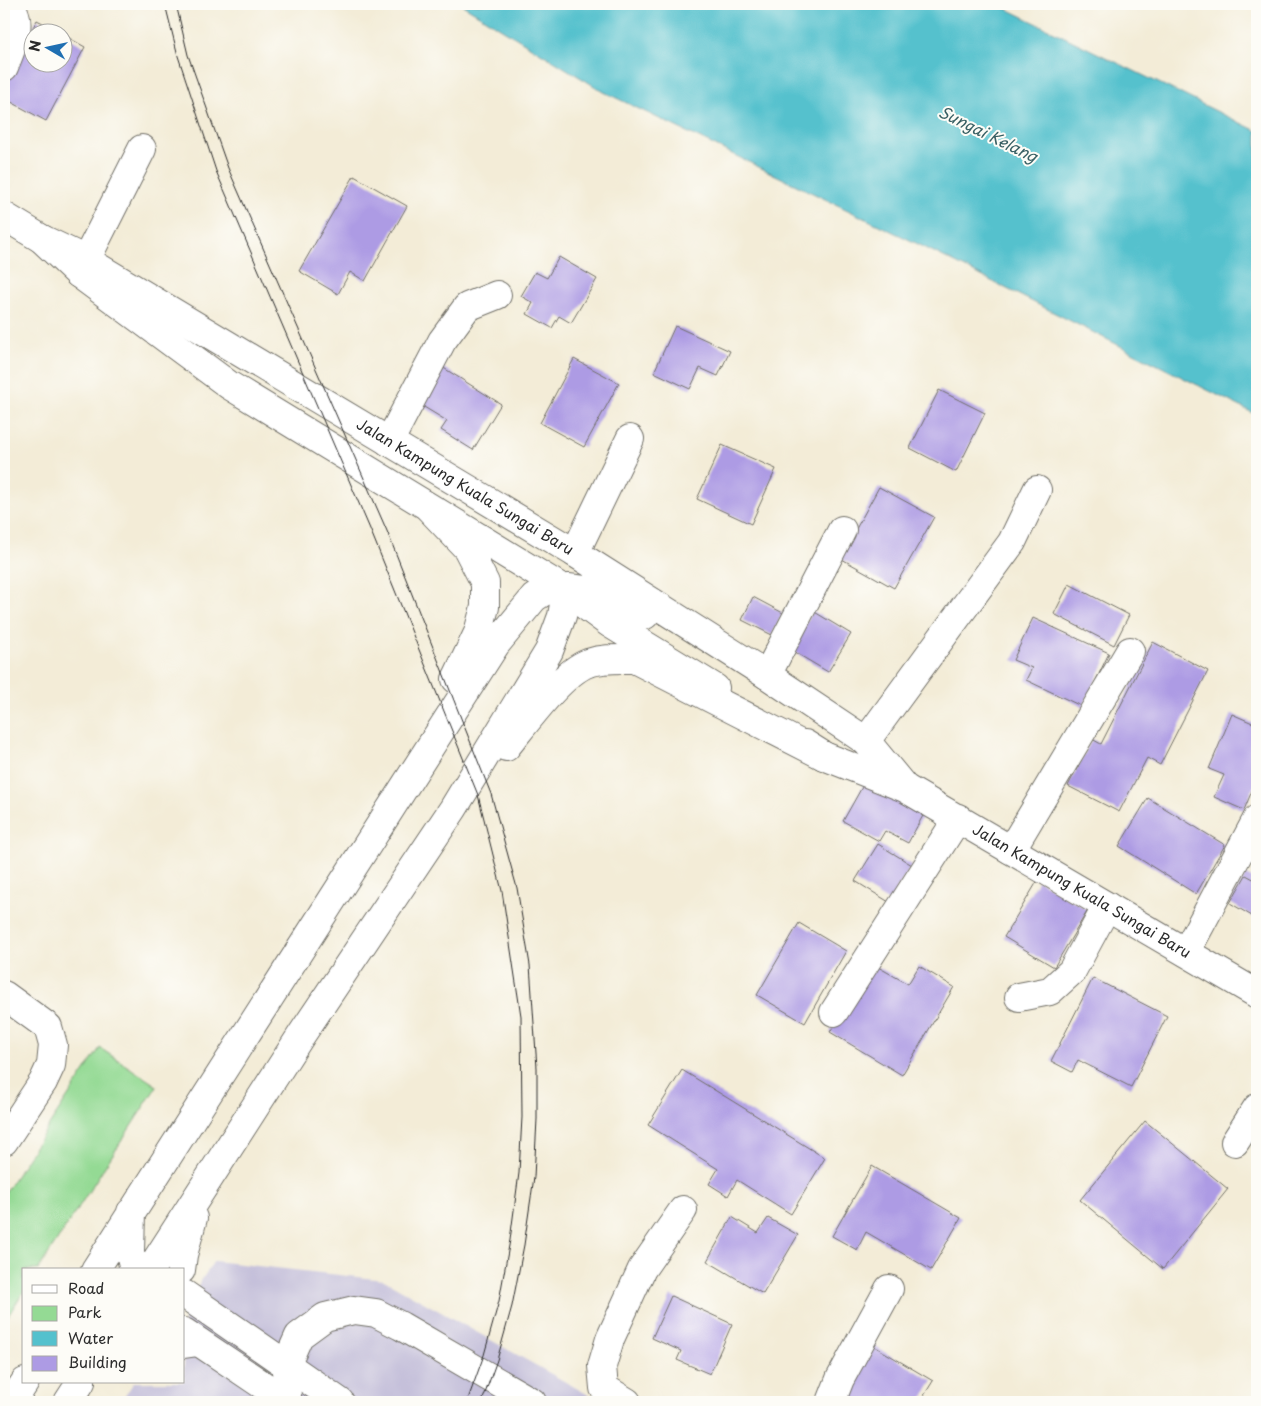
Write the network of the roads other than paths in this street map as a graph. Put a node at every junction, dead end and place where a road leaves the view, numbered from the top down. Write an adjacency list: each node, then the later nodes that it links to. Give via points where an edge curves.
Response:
1 (8, 4): 2 (street, via 16,16 16,34)
2 (4, 67)
3 (142, 149): 5 (street)
4 (4, 216): 5 (street, Jalan Kampung Kuala Sungai Baru)
5 (82, 267): 7 (street, Jalan Kampung Kuala Sungai Baru); 11 (street, Jalan Kampung Kuala Sungai Baru, via 229,385)
6 (497, 295): 9 (street, via 467,307 442,341)
7 (349, 417): 9 (street, Jalan Kampung Kuala Sungai Baru); 14 (street, via 386,456 516,536 540,558)
8 (630, 439): 13 (street)
9 (389, 442): 13 (street, Jalan Kampung Kuala Sungai Baru)
10 (1037, 490): 18 (street, via 1012,542)
11 (429, 508): 14 (street, Jalan Kampung Kuala Sungai Baru); 21 (street, via 466,548 485,583 485,607 478,633)
12 (842, 530): 16 (street)
13 (575, 553): 16 (street, Jalan Kampung Kuala Sungai Baru)
14 (560, 587): 17 (street, via 593,591 625,605); 19 (street, Jalan Kampung Kuala Sungai Baru, via 609,623); 21 (street, via 534,598 496,644); 22 (street, via 563,610 549,651)
15 (1130, 651): 25 (street)
16 (767, 675): 17 (street, Jalan Kampung Kuala Sungai Baru)
17 (807, 702): 18 (street, Jalan Kampung Kuala Sungai Baru)
18 (866, 741): 20 (street, Jalan Kampung Kuala Sungai Baru)
19 (824, 756): 20 (street, Jalan Kampung Kuala Sungai Baru); 22 (street, via 634,659 609,658 586,664 558,685)
20 (906, 788): 23 (street, Jalan Kampung Kuala Sungai Baru)
21 (400, 793): 37 (street)
22 (453, 809): 35 (street)
23 (958, 818): 25 (street, Jalan Kampung Kuala Sungai Baru); 31 (street)
24 (1257, 819): 27 (street)
25 (1011, 850): 26 (street, Jalan Kampung Kuala Sungai Baru)
26 (1107, 906): 27 (street, Jalan Kampung Kuala Sungai Baru); 30 (street, via 1072,970 1050,992)
27 (1186, 952): 28 (street, Jalan Kampung Kuala Sungai Baru)
28 (1257, 994)
29 (4, 995): 33 (street, via 48,1027 53,1045 51,1065 43,1082)
30 (1019, 997)
31 (834, 1012)
32 (1257, 1108): 34 (street)
33 (4, 1141)
34 (1235, 1142)
35 (199, 1195): 40 (street); 41 (street)
36 (683, 1210): 51 (street, via 642,1269 610,1339 602,1366 604,1388)
37 (131, 1212): 38 (street); 39 (street, via 130,1252)
38 (96, 1268)
39 (134, 1268)
40 (151, 1268)
41 (181, 1268)
42 (889, 1290): 52 (street, via 840,1379)
43 (185, 1295): 45 (street)
44 (188, 1339): 48 (street)
45 (286, 1365): 48 (street); 49 (street); 50 (street, via 299,1336 325,1317 354,1310 376,1313)
46 (24, 1384): 47 (street)
47 (12, 1402)
48 (288, 1402)
49 (340, 1402)
50 (532, 1402)
51 (627, 1402)
52 (831, 1402)

